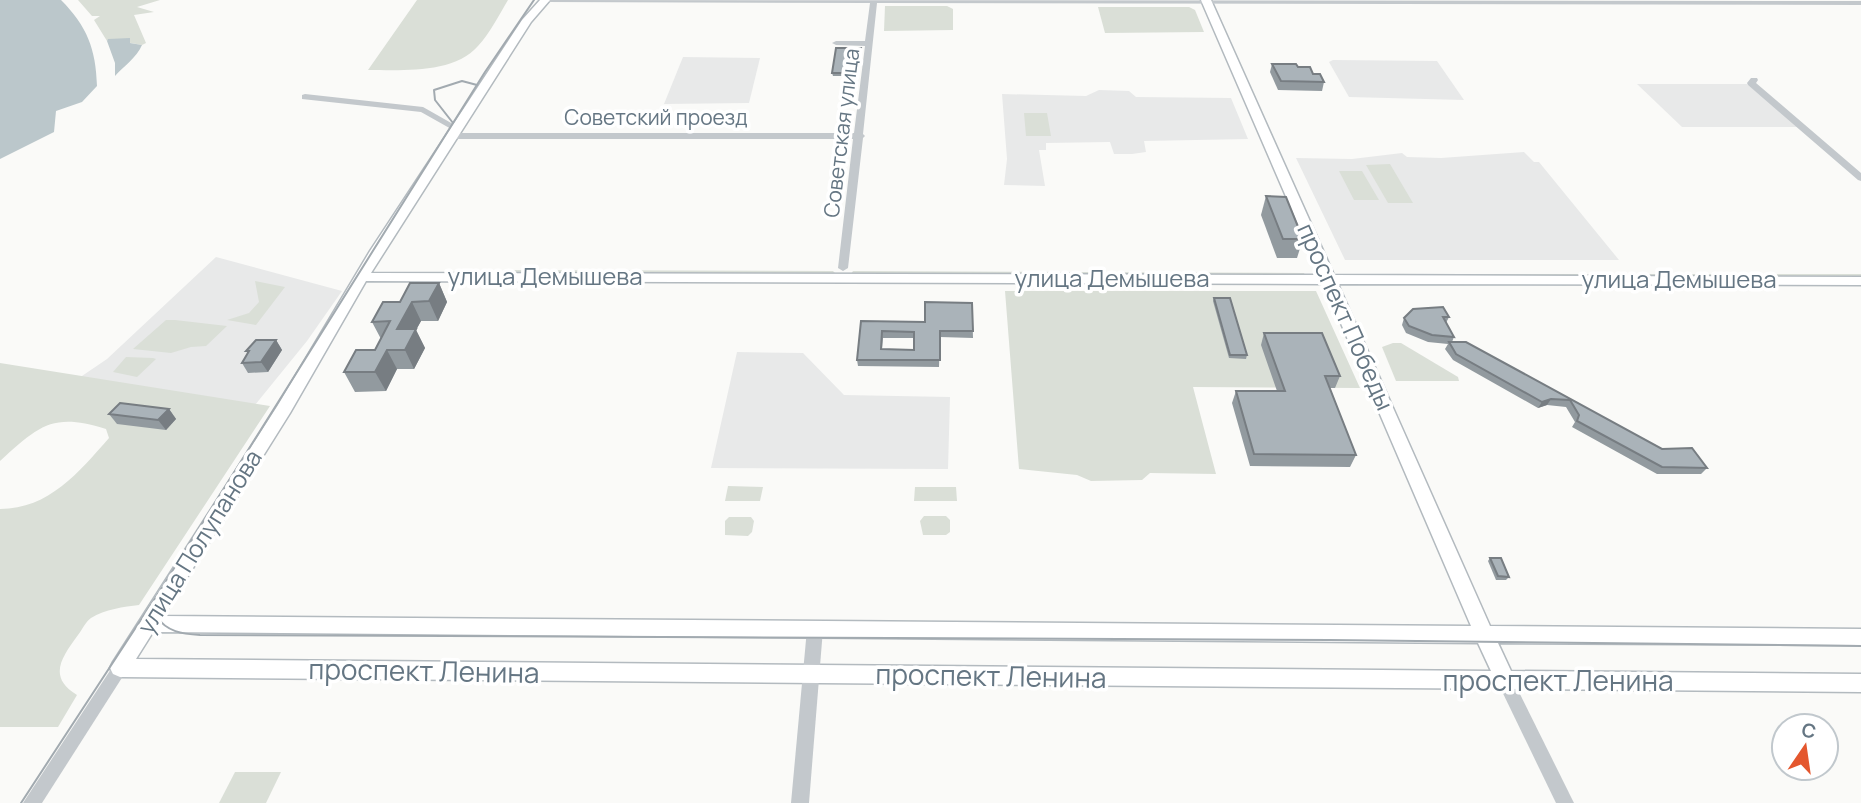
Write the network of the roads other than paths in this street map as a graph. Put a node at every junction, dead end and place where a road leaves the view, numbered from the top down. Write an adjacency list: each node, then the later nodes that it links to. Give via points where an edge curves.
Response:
1 (545, 0): 2 (street); 12 (street, улица Полупанова)
2 (874, 1): 3 (street); 9 (street, Советская улица)
3 (1207, 1): 5 (street); 18 (street, проспект Победы)
4 (1654, 1): 6 (street); 7 (street)
5 (1430, 2): 6 (street)
6 (1543, 2)
7 (1861, 3)
8 (836, 43): 9 (street)
9 (870, 44): 13 (street, Советская улица)
10 (1752, 81): 14 (street)
11 (305, 97): 12 (street, via 423,110)
12 (454, 132): 13 (street, Советский проезд); 16 (street, улица Полупанова)
13 (860, 136): 17 (street, Советская улица)
14 (1861, 178)
15 (1861, 271): 18 (street, улица Демышева)
16 (365, 272): 17 (street, улица Демышева); 20 (street, улица Полупанова)
17 (844, 273): 18 (street, улица Демышева)
18 (1328, 275): 19 (street, улица Демышева); 22 (street, проспект Победы)
19 (1861, 281)
20 (149, 624): 21 (street, проспект Ленина); 24 (street, улица Полупанова)
21 (815, 629): 22 (street, проспект Ленина); 25 (street)
22 (1484, 634): 23 (street, проспект Ленина); 26 (street, проспект Победы)
23 (1861, 637)
24 (120, 668): 25 (street, проспект Ленина); 28 (street, улица Полупанова)
25 (811, 674): 26 (street, проспект Ленина); 29 (street)
26 (1505, 681): 27 (street, проспект Ленина); 30 (street)
27 (1861, 683)
28 (32, 803)
29 (800, 803)
30 (1565, 803)

